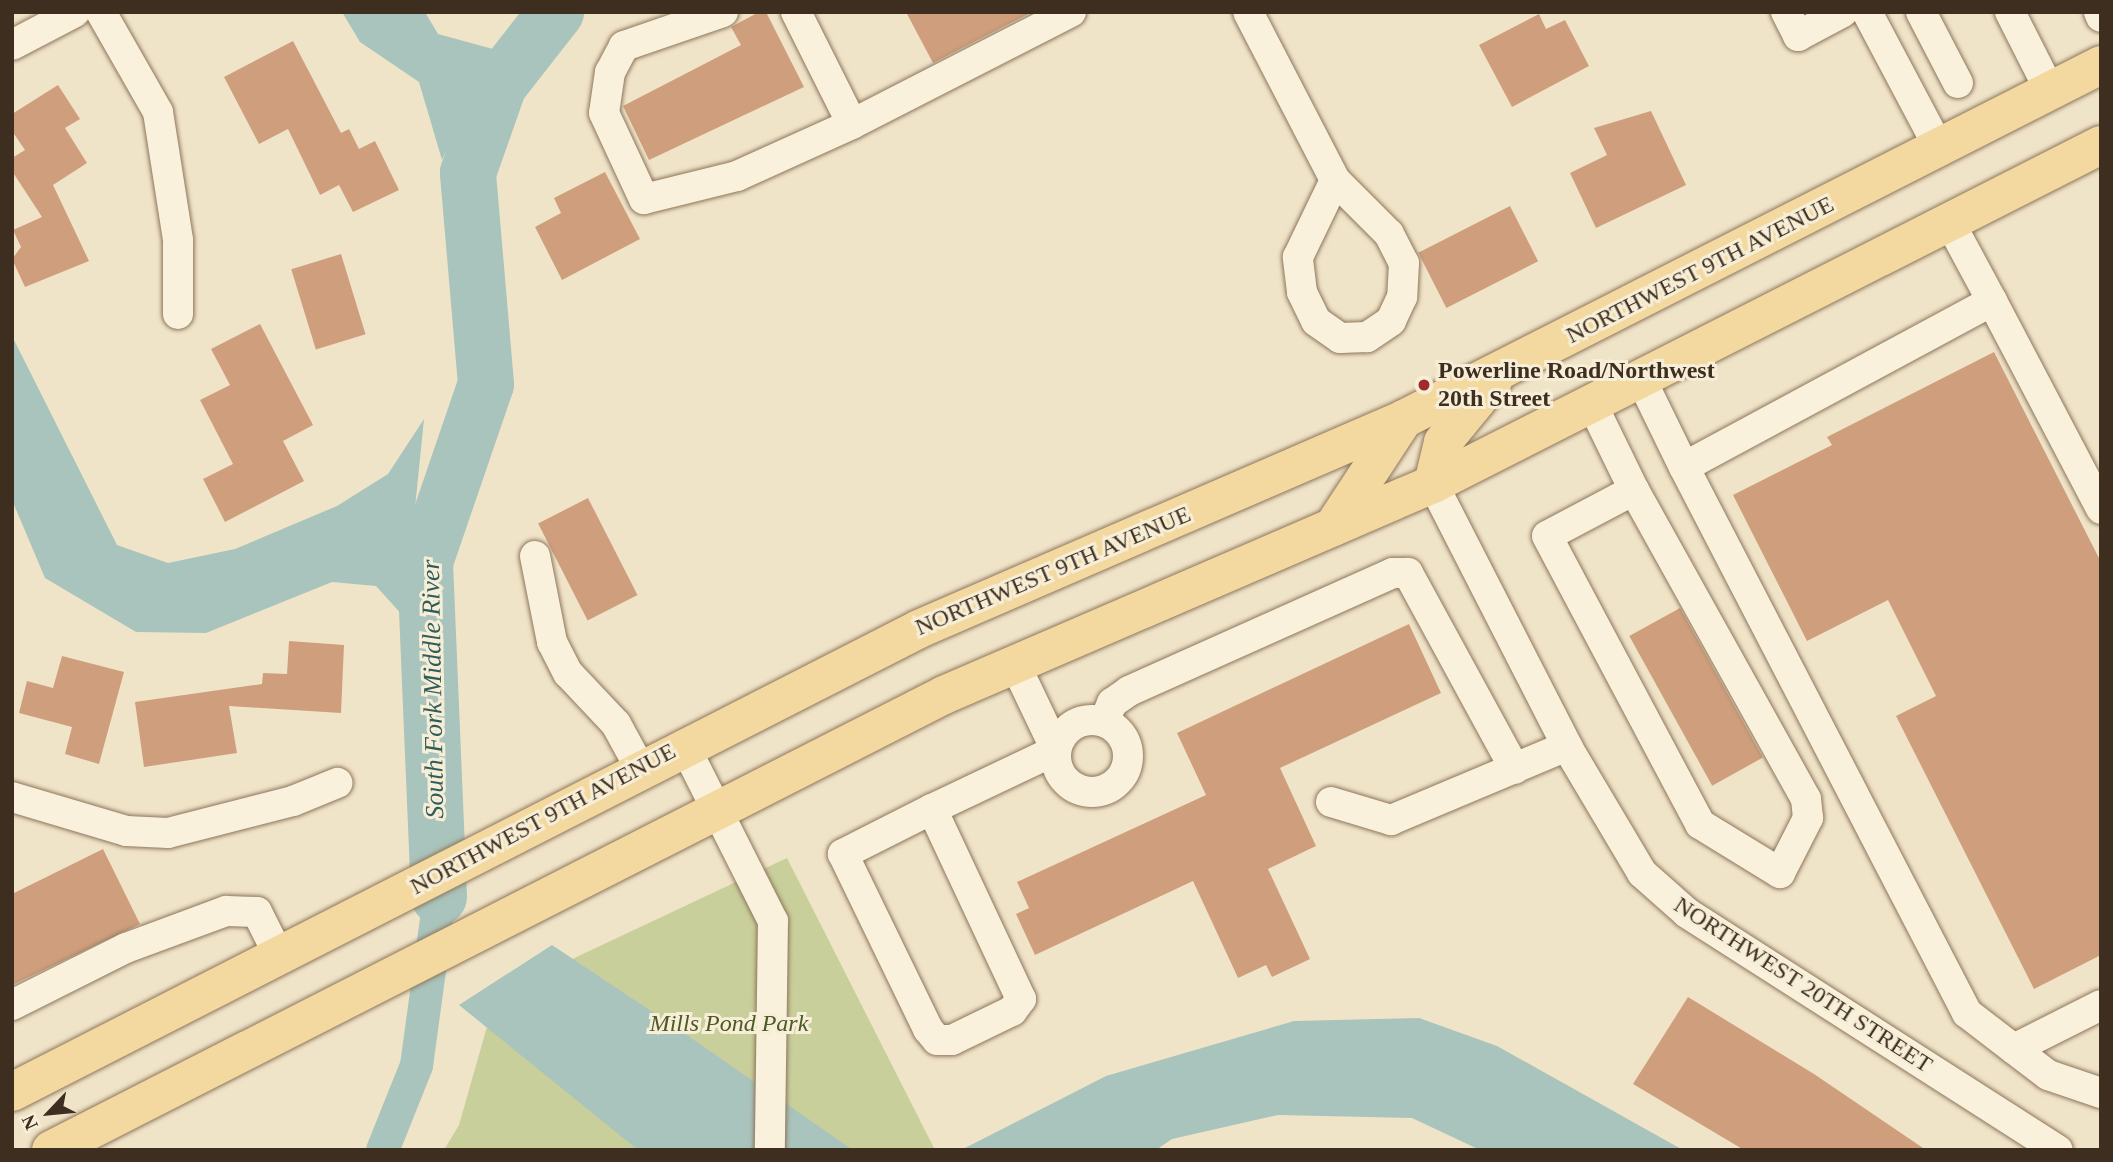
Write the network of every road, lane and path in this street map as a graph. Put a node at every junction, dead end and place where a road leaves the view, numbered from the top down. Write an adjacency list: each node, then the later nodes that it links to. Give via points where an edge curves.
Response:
1 (75, 12): 12 (street)
2 (101, 12): 22 (street, via 158,112 178,240)
3 (723, 12): 16 (street, via 624,46 610,72 604,113 644,199 737,176)
4 (796, 12): 16 (street)
5 (1071, 12): 16 (street)
6 (1248, 12): 19 (street)
7 (1786, 12): 8 (street, via 1798,36)
8 (1843, 12)
9 (1867, 12): 18 (street)
10 (1921, 12): 14 (street)
11 (2010, 12): 15 (street)
12 (12, 46)
13 (2101, 65): 15 (main road, NORTHWEST 9TH AVENUE)
14 (1958, 83)
15 (2050, 91): 18 (main road, NORTHWEST 9TH AVENUE)
16 (852, 124)
17 (2101, 145): 20 (main road)
18 (1939, 148): 23 (main road, NORTHWEST 9TH AVENUE)
19 (1335, 180): 19 (street, via 1298,257 1302,292 1316,321 1340,338 1367,337 1391,321 1402,297 1404,263 1389,234)
20 (1950, 223): 21 (street); 24 (main road)
21 (1992, 301): 27 (street); 30 (street)
22 (178, 314)
23 (1501, 371): 26 (main road, NORTHWEST 9TH AVENUE); 28 (main road, via 1443,442)
24 (1641, 379): 25 (main road); 27 (street)
25 (1592, 404): 28 (main road); 29 (street)
26 (1404, 419): 31 (main road); 35 (main road, NORTHWEST 9TH AVENUE, via 919,629)
27 (1684, 467): 48 (street, via 1967,1013)
28 (1433, 484): 31 (main road); 36 (street, NORTHWEST 20TH STREET)
29 (1634, 490): 29 (street, via 1547,536 1700,824 1780,873 1808,818 1806,799)
30 (2099, 500)
31 (1333, 527): 33 (main road)
32 (535, 556): 38 (street, via 552,642 568,673 616,724)
33 (1015, 664): 37 (street); 43 (main road)
34 (1104, 722): 37 (street, via 1068,727); 37 (street, via 1122,736 1128,759 1110,788 1087,793 1066,782); 39 (street, via 1112,703 1129,691 1393,573 1408,573)
35 (684, 745): 38 (main road, NORTHWEST 9TH AVENUE); 43 (street)
36 (1567, 746): 39 (street); 53 (street, NORTHWEST 20TH STREET, via 1642,873 1687,913)
37 (1056, 750): 44 (street)
38 (640, 768): 45 (main road, NORTHWEST 9TH AVENUE)
39 (1515, 769): 42 (street, via 1391,820)
40 (337, 783): 41 (street, via 293,801 168,833 126,831)
41 (12, 797)
42 (1331, 802)
43 (717, 808): 51 (main road); 52 (street, via 773,921 776,993)
44 (932, 809): 44 (street, via 1021,999 1012,1011 952,1040 937,1040 928,1029 843,854)
45 (279, 956): 46 (street, via 257,912 226,911 126,948); 50 (main road, NORTHWEST 9TH AVENUE)
46 (12, 1005)
47 (2101, 1005): 48 (street)
48 (2014, 1049): 49 (street, via 2048,1075)
49 (2101, 1093)
50 (14, 1096)
51 (51, 1150)
52 (770, 1150)
53 (2057, 1150)

